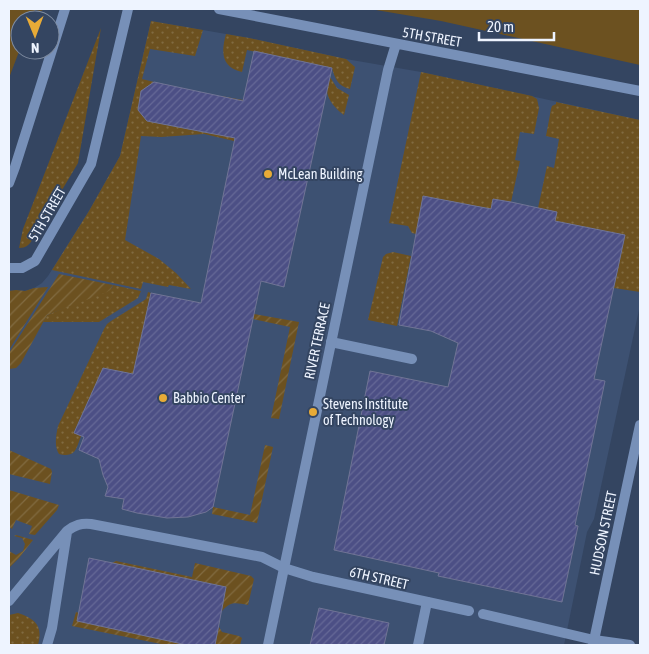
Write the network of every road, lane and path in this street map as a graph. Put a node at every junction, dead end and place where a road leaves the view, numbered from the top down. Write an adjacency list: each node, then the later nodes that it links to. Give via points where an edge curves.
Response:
1 (65, 9): 6 (street)
2 (128, 9): 7 (street, 5TH STREET, via 91,164 35,261 22,268)
3 (219, 9): 4 (street, 5TH STREET)
4 (396, 44): 5 (street, 5TH STREET); 8 (street, RIVER TERRACE)
5 (640, 91)
6 (9, 183)
7 (9, 268)
8 (331, 342): 9 (street); 12 (street, RIVER TERRACE)
9 (412, 360)
10 (640, 425): 17 (street, HUDSON STREET)
11 (67, 531): 12 (street, 6TH STREET, via 75,525 91,524 262,557); 13 (street); 18 (street)
12 (284, 568): 14 (street, 6TH STREET); 19 (street, RIVER TERRACE)
13 (9, 601)
14 (427, 602): 15 (street, 6TH STREET); 20 (street)
15 (469, 611)
16 (483, 614): 17 (street)
17 (594, 642): 21 (street)
18 (47, 645)
19 (268, 645)
20 (418, 645)
21 (630, 645)

